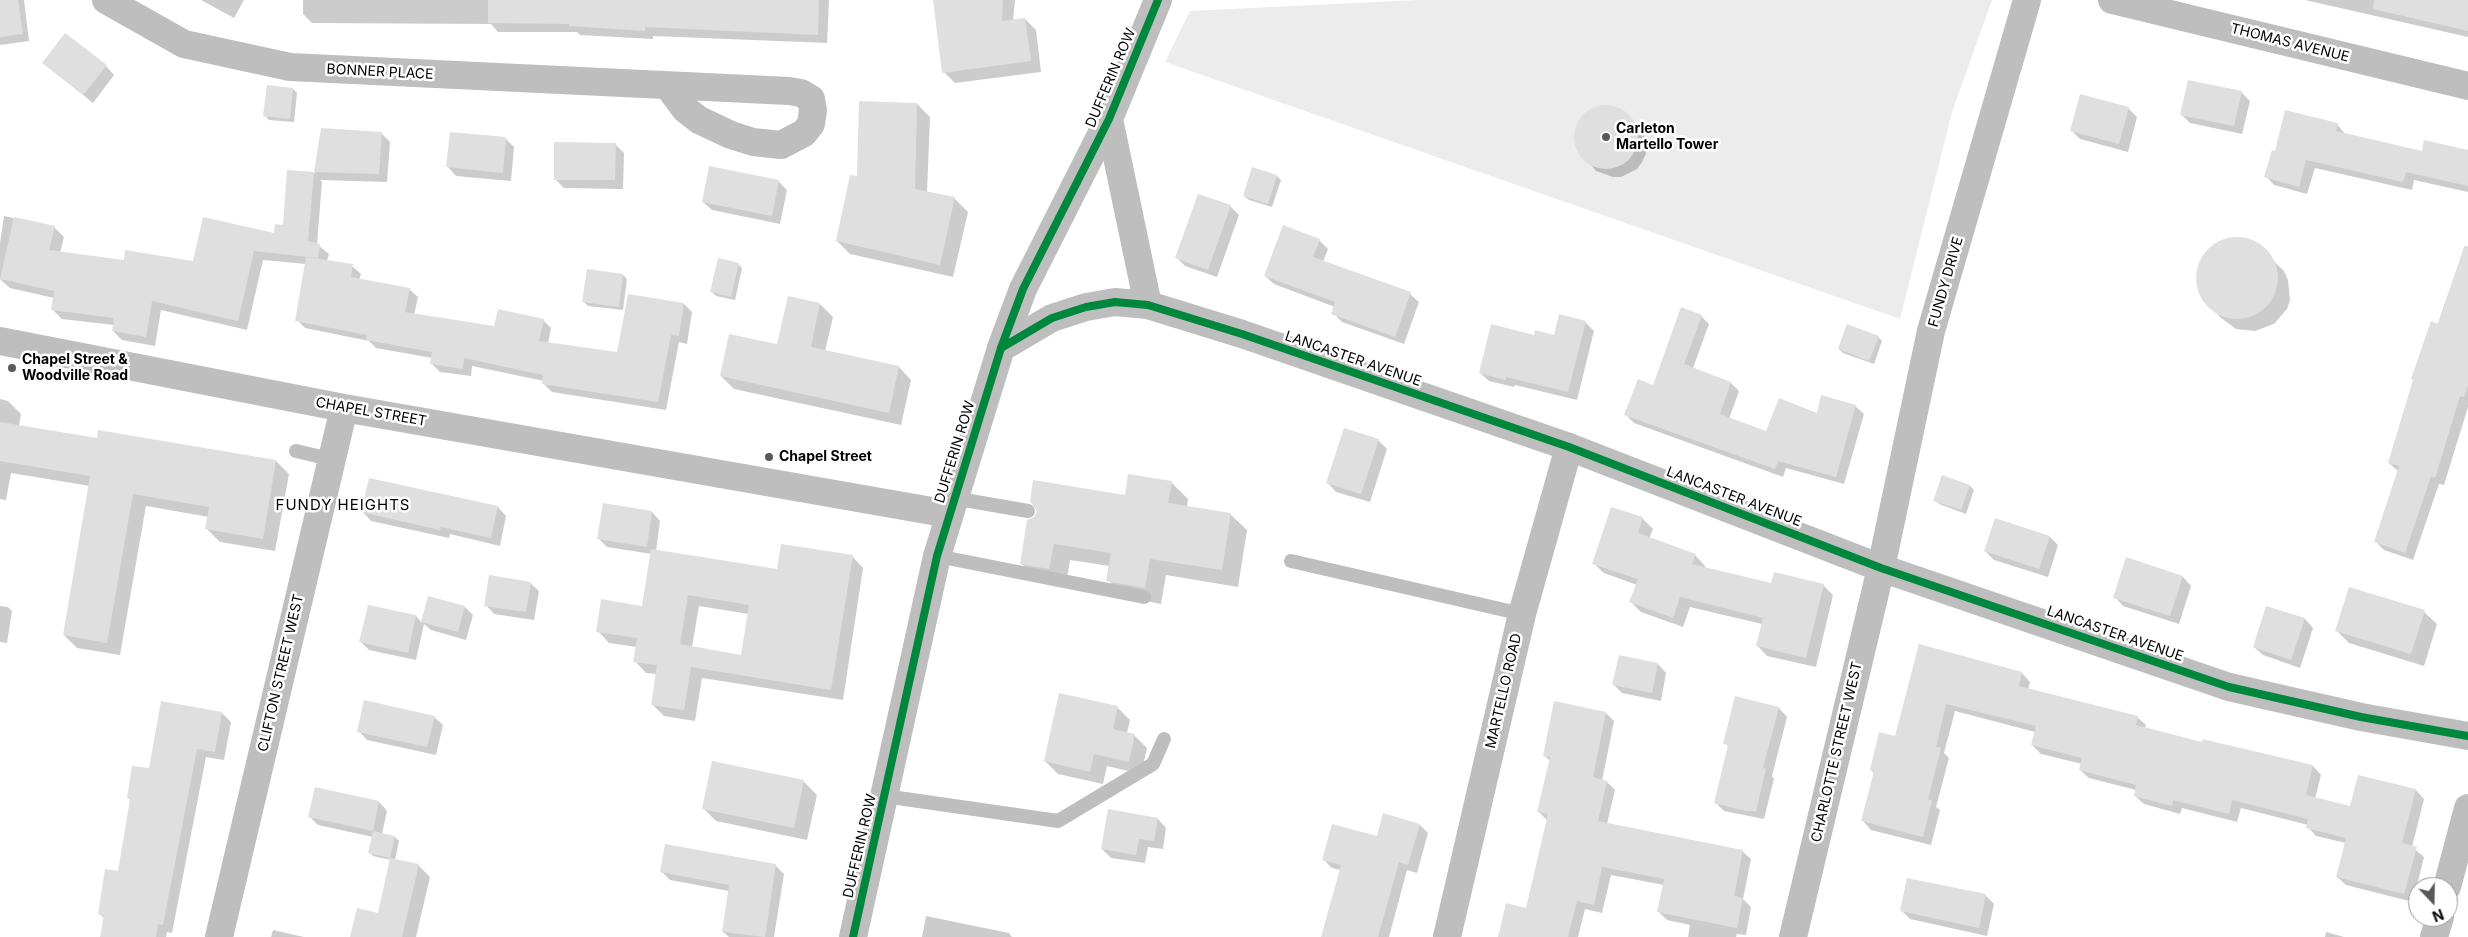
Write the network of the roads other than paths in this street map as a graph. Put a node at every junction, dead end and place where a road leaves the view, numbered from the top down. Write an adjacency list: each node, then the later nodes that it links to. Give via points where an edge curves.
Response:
1 (106, 0): 5 (street, BONNER PLACE, via 184,44 290,67)
2 (1158, 0): 7 (street, DUFFERIN ROW)
3 (2027, 0): 19 (street, FUNDY DRIVE, via 1931,330)
4 (2112, 0): 6 (street, THOMAS AVENUE)
5 (668, 86)
6 (2468, 86)
7 (1109, 119): 8 (street); 10 (street, DUFFERIN ROW, via 1024,289)
8 (1148, 305): 10 (street, LANCASTER AVENUE, via 1115,302 1086,307 1052,318); 12 (street, LANCASTER AVENUE, via 1242,334)
9 (0, 340): 11 (street, CHAPEL STREET)
10 (1000, 348): 15 (street, DUFFERIN ROW)
11 (344, 408): 14 (street, CLIFTON STREET WEST); 15 (street, CHAPEL STREET)
12 (1569, 447): 19 (street, LANCASTER AVENUE); 21 (street, MARTELLO ROAD)
13 (296, 450): 14 (lane)
14 (330, 459): 27 (street, CLIFTON STREET WEST)
15 (951, 506): 16 (lane); 17 (street, DUFFERIN ROW)
16 (1028, 512)
17 (937, 556): 20 (lane); 24 (street, DUFFERIN ROW)
18 (1291, 562): 21 (lane)
19 (1881, 568): 22 (street, LANCASTER AVENUE, via 2229,687 2361,717); 30 (street, CHARLOTTE STREET WEST)
20 (1144, 597)
21 (1522, 614): 29 (street, MARTELLO ROAD)
22 (2468, 736)
23 (1164, 739): 24 (lane, via 1153,764 1058,821)
24 (884, 796): 28 (street, DUFFERIN ROW)
25 (2468, 808): 26 (street)
26 (2450, 877)
27 (219, 937)
28 (853, 937)
29 (1447, 937)
30 (1793, 937)

